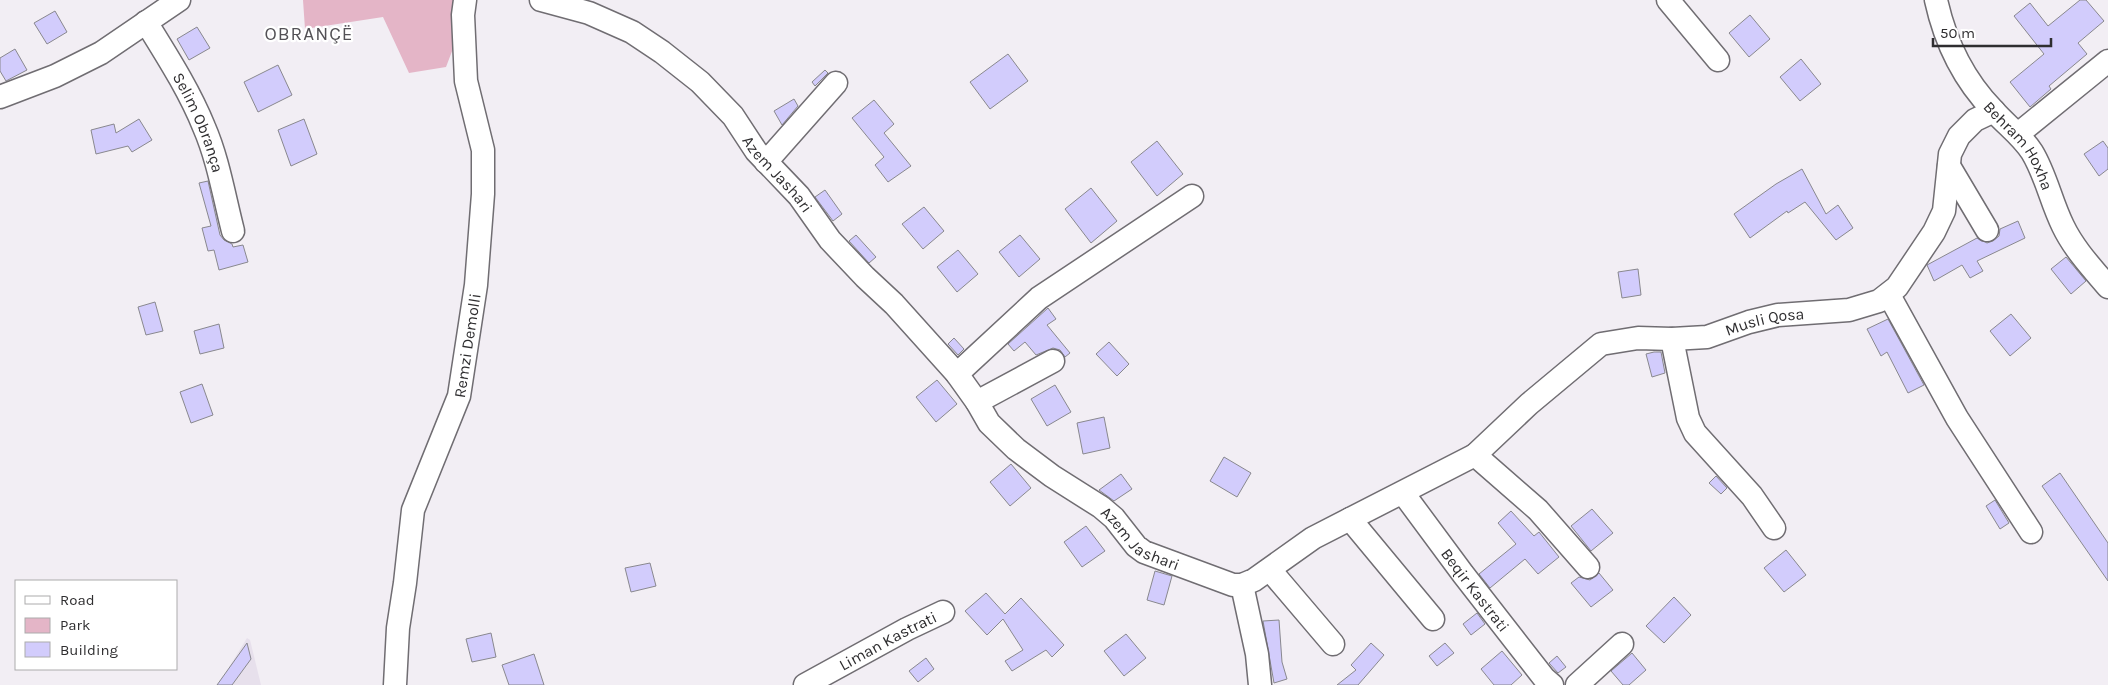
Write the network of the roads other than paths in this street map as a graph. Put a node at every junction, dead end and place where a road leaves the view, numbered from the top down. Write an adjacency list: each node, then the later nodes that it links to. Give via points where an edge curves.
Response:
1 (179, 0): 7 (street)
2 (465, 0): 37 (street, Remzi Demolli, via 466,81 483,150 476,285 459,396 413,510 398,628)
3 (592, 0): 6 (street)
4 (1668, 0): 8 (street)
5 (1936, 0): 12 (street, Behram Hoxha, via 1950,47 1968,78)
6 (548, 2): 14 (street, Azem Jashari, via 611,22 662,52 717,98)
7 (146, 22): 11 (street, via 101,53 55,76); 18 (street, Selim Obrança, via 204,125)
8 (1718, 60)
9 (2108, 60): 13 (street)
10 (836, 83): 14 (street)
11 (0, 97)
12 (1994, 111): 13 (street, Behram Hoxha); 15 (street, Musli Qosa, via 1975,120 1959,136 1950,154)
13 (2018, 134): 19 (street, Behram Hoxha, via 2039,167 2063,226 2082,258)
14 (766, 162): 23 (street, Azem Jashari, via 799,196 830,240)
15 (1949, 166): 17 (street); 20 (street, Musli Qosa, via 1944,210 1934,232)
16 (1192, 196): 23 (street, via 1039,298)
17 (1988, 230)
18 (234, 231)
19 (2108, 287)
20 (1889, 295): 21 (street, Musli Qosa, via 1849,310 1778,315 1707,337); 29 (street, via 1957,418)
21 (1672, 340): 25 (street, Musli Qosa, via 1638,338 1602,344 1528,404); 28 (street, via 1688,418 1695,433 1752,496)
22 (1053, 361): 24 (street)
23 (957, 374): 24 (street, Azem Jashari)
24 (977, 402): 32 (street, Azem Jashari, via 989,423 1016,449 1101,507 1144,552 1223,582)
25 (1468, 459): 26 (street); 30 (street, via 1538,510)
26 (1404, 493): 27 (street); 40 (street, Beqir Kastrati, via 1463,574)
27 (1350, 519): 31 (street, via 1313,538); 34 (street)
28 (1774, 528)
29 (2031, 532)
30 (1588, 567)
31 (1270, 570): 32 (street); 35 (street)
32 (1242, 585): 39 (street, via 1257,654)
33 (943, 612): 38 (street, Liman Kastrati)
34 (1433, 619)
35 (1333, 644)
36 (1622, 644): 41 (street)
37 (395, 685)
38 (805, 685)
39 (1260, 685)
40 (1552, 685)
41 (1577, 685)

